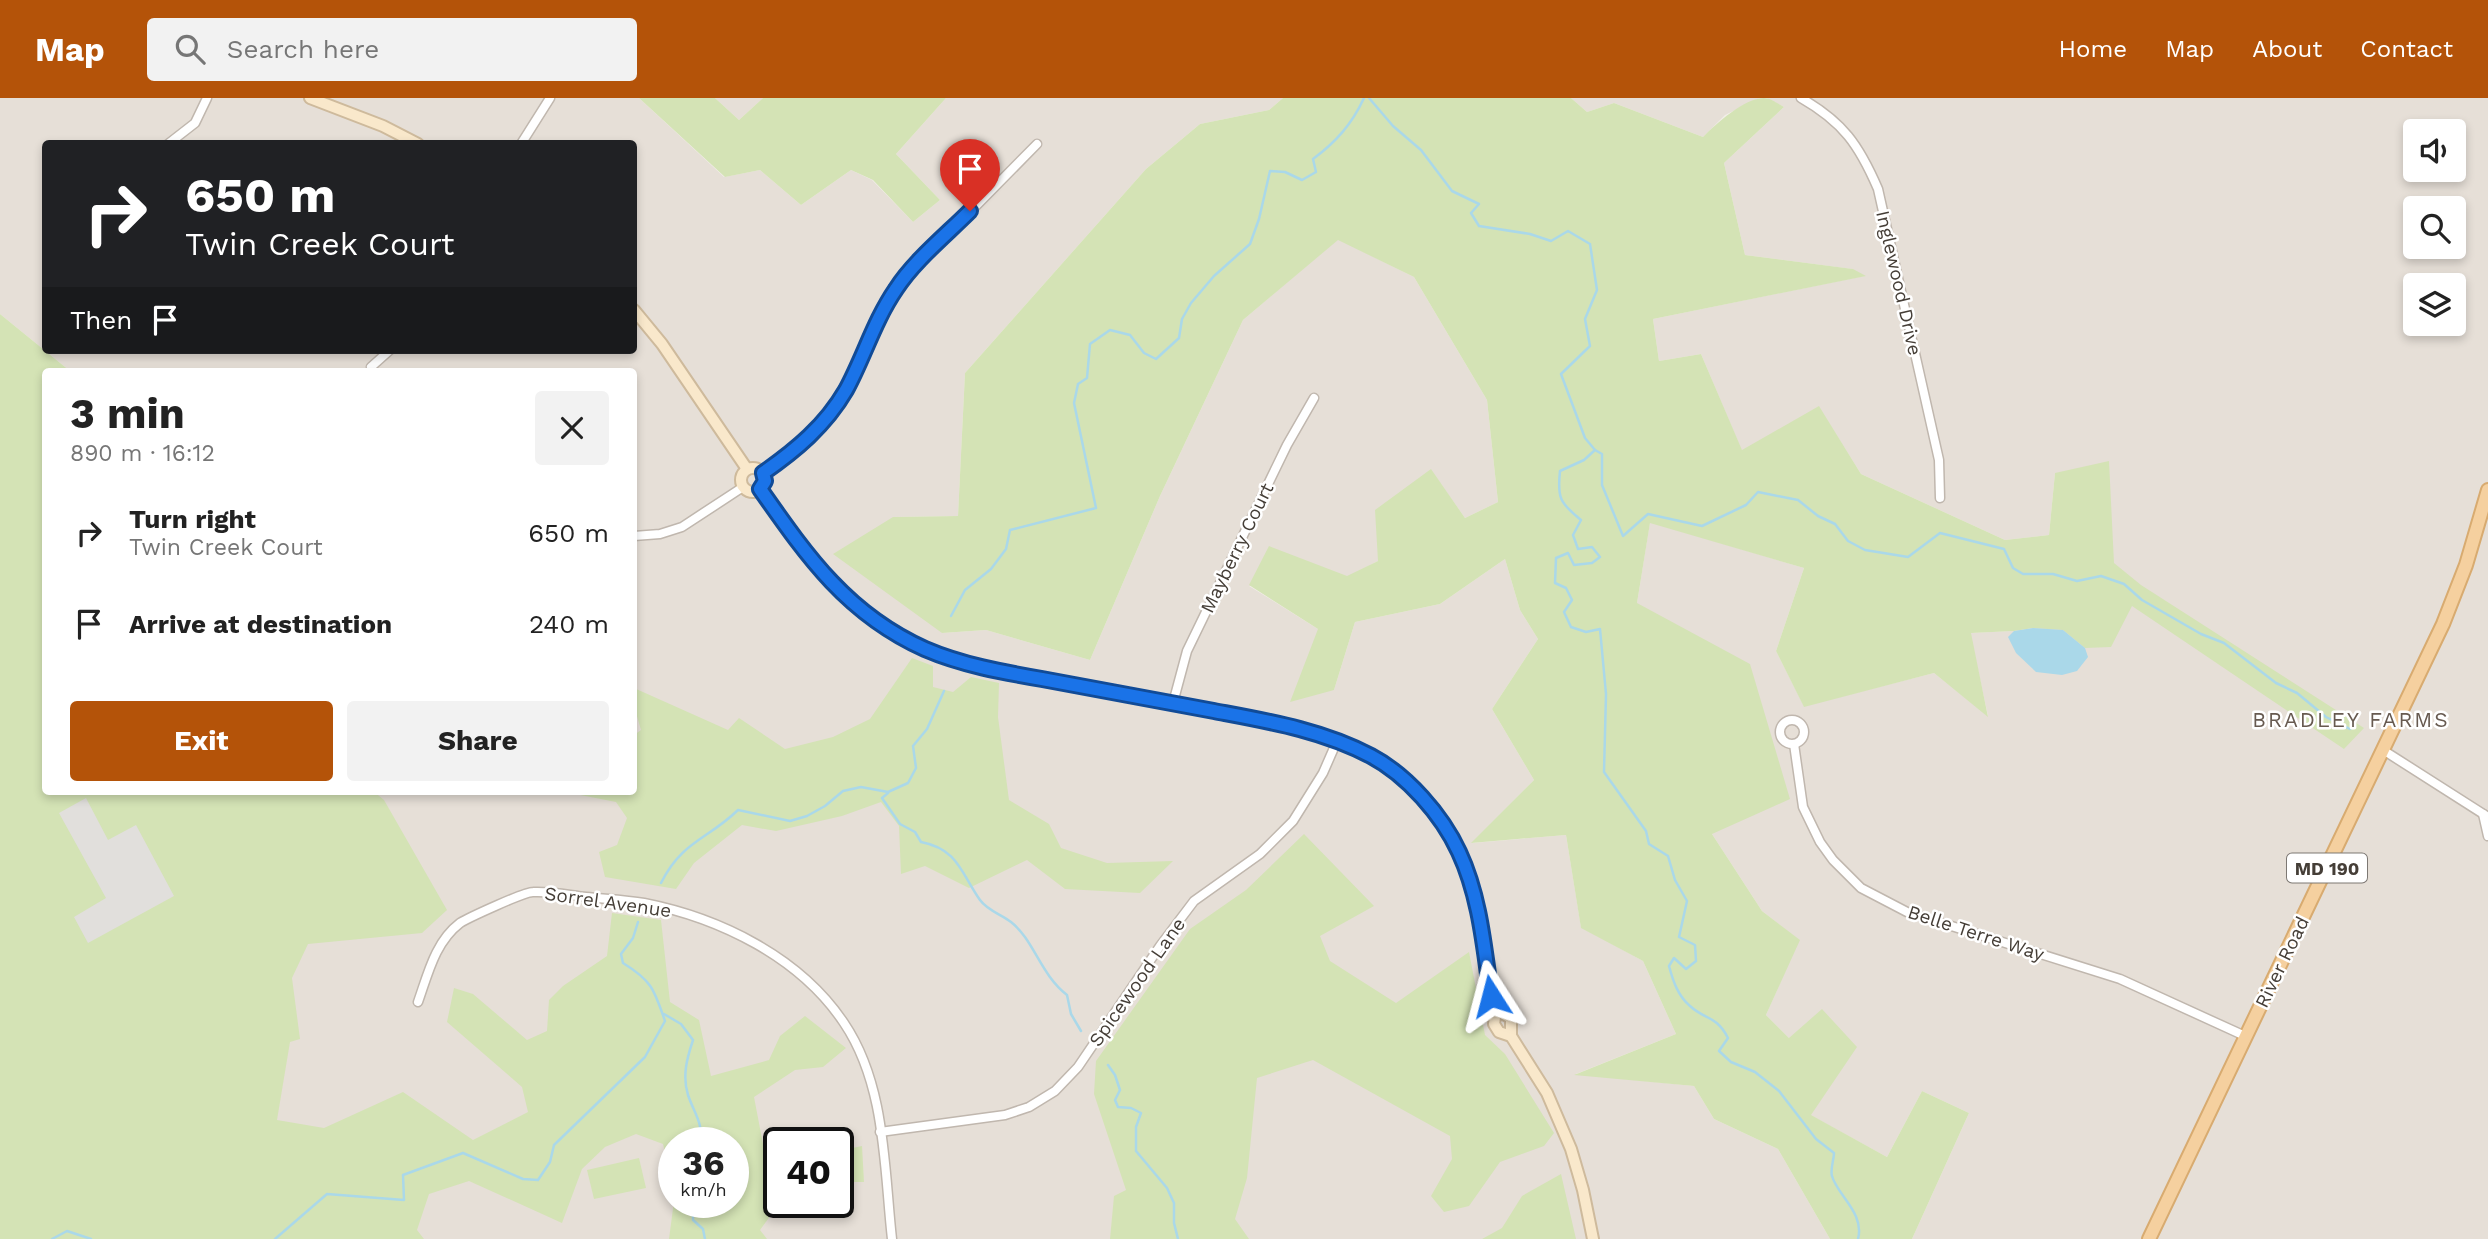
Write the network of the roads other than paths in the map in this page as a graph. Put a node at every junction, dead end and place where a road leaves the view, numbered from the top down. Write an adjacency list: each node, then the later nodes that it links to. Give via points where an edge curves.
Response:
1 (206, 98): 5 (street, via 195,122)
2 (310, 98): 6 (street)
3 (550, 98): 7 (street)
4 (1801, 98): 18 (street, Inglewood Drive, via 1853,139 1878,189 1939,460)
5 (173, 140)
6 (411, 140)
7 (524, 140)
8 (1037, 144): 14 (street, via 897,286 846,390 822,425)
9 (637, 314): 13 (street)
10 (386, 354): 11 (street)
11 (371, 367)
12 (1314, 398): 20 (street, Mayberry Court, via 1187,651)
13 (747, 470): 14 (street, via 757,468); 15 (street, via 741,477)
14 (763, 473): 16 (street)
15 (743, 486): 16 (street, via 751,491); 19 (street, via 682,527)
16 (760, 489): 20 (street, via 832,585 873,619 922,648 982,668)
17 (2488, 489): 23 (main road, River Road / MD 190, via 2443,624)
18 (1940, 498)
19 (637, 536)
20 (1173, 703): 21 (street, via 1285,724)
21 (1337, 741): 28 (street, Spicewood Lane, via 1293,821 1260,855 1194,901 1078,1067 1055,1091 1005,1115); 30 (street, via 1373,757 1404,780 1434,812 1458,849 1478,906 1496,1010 1494,1027 1511,1036 1547,1093 1571,1149)
22 (1794, 744): 27 (street, Belle Terre Way, via 1803,807 1820,842 1861,888 1907,912 2120,979)
23 (2383, 750): 24 (street); 27 (main road, River Road / MD 190)
24 (2486, 816): 25 (street)
25 (2488, 835)
26 (418, 1002): 28 (street, Sorrel Avenue, via 438,946 461,923 531,892 643,903 689,915 741,936 791,966 824,996 863,1058)
27 (2245, 1036): 31 (main road, River Road / MD 190)
28 (880, 1132): 29 (street, Sorrel Avenue)
29 (892, 1239)
30 (1593, 1239)
31 (2149, 1239)

